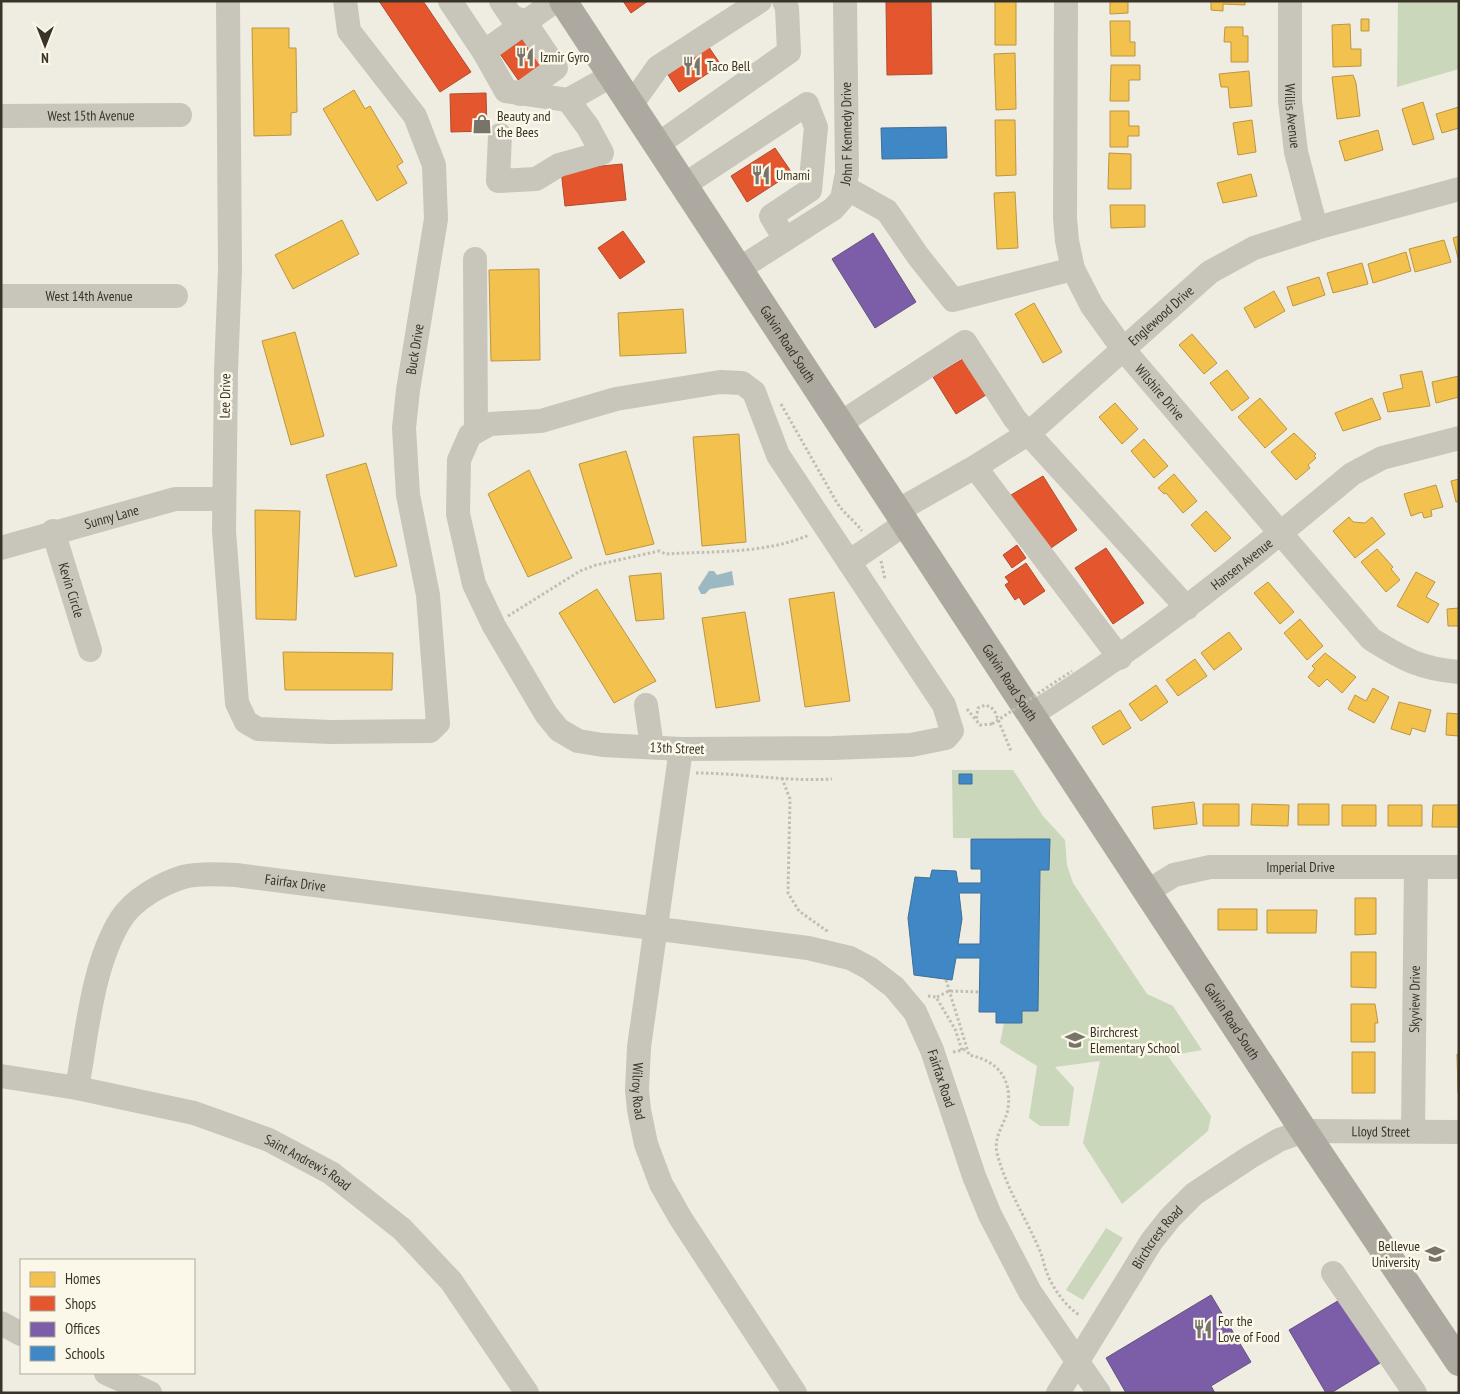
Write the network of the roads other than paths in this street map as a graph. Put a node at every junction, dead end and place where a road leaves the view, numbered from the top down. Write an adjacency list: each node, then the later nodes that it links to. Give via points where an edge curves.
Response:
1 (228, 1): 38 (street, Lee Drive, via 230,270)
2 (345, 1): 50 (street, Buck Drive, via 349,31 415,116 434,165 436,219 404,428 408,495 428,595 438,723 430,731)
3 (450, 1): 13 (street)
4 (501, 1): 12 (street, via 510,16)
5 (555, 1): 12 (street)
6 (563, 1): 14 (main road, Galvin Road South)
7 (760, 1): 17 (street, via 658,66)
8 (784, 1): 21 (street, via 790,52)
9 (845, 1): 23 (street, John F Kennedy Drive)
10 (1066, 1): 29 (street, Wilshire Drive, via 1065,218)
11 (1290, 1): 25 (street, Willis Avenue, via 1290,101 1296,152)
12 (525, 22): 13 (street); 15 (street, via 556,68)
13 (484, 52): 15 (street, via 506,91)
14 (611, 76): 16 (street); 17 (main road, Galvin Road South)
15 (520, 94): 16 (street)
16 (568, 100): 20 (street, via 602,153 559,165 536,179 498,181)
17 (631, 105): 21 (main road, Galvin Road South)
18 (180, 115): 19 (street, West 15th Avenue)
19 (1, 116)
20 (500, 135)
21 (657, 145): 22 (main road, Galvin Road South)
22 (684, 185): 26 (street, via 807,104 816,127 810,190 771,216); 28 (main road, Galvin Road South)
23 (846, 188): 26 (street, John F Kennedy Drive, via 842,200 833,209); 29 (street, via 887,211 954,300)
24 (1459, 189): 25 (street, Englewood Drive)
25 (1316, 228): 32 (street, Englewood Drive, via 1254,248 1210,272)
26 (785, 239): 28 (street, John F Kennedy Drive)
27 (475, 259): 34 (street)
28 (739, 269): 33 (main road, Galvin Road South)
29 (1073, 269): 32 (street, Wilshire Drive, via 1092,306)
30 (1, 296): 31 (street, West 14th Avenue)
31 (176, 296)
32 (1123, 349): 35 (street, Englewood Drive); 41 (street, Wilshire Drive)
33 (839, 424): 35 (street, via 965,342 1015,419); 39 (main road, Galvin Road South)
34 (476, 431): 43 (street, via 490,424 542,421 616,399 720,382 742,383 754,392 778,456); 51 (street, 13th Street, via 470,435 460,460 458,514 474,584 494,626 538,702 559,730 578,741)
35 (1030, 433): 37 (street, Englewood Drive); 44 (street, via 1071,483)
36 (1459, 438): 41 (street, Hansen Avenue, via 1382,458 1352,474)
37 (975, 467): 39 (street, Englewood Drive); 46 (street)
38 (224, 499): 40 (street, Sunny Lane, via 175,499); 50 (street, Lee Drive, via 237,703 246,722 258,728)
39 (901, 517): 43 (street, Englewood Drive); 49 (main road, Galvin Road South)
40 (53, 531): 42 (street, Sunny Lane); 45 (street, Kevin Circle)
41 (1280, 533): 44 (street, Hansen Avenue); 47 (street, Wilshire Drive, via 1371,640 1406,661 1440,671)
42 (1, 548)
43 (849, 562): 52 (street, 13th Street, via 944,705 952,731 946,738 911,745)
44 (1187, 608): 46 (street, Hansen Avenue)
45 (90, 650)
46 (1120, 658): 49 (street, Hansen Avenue)
47 (1459, 672)
48 (646, 705): 51 (street)
49 (1032, 714): 55 (main road, Galvin Road South)
50 (311, 731)
51 (652, 747): 52 (street, 13th Street)
52 (681, 749): 56 (street, Wilroy Road)
53 (1416, 867): 54 (street, Imperial Drive); 55 (street, Imperial Drive, via 1210,867 1174,875); 60 (street, Skyview Drive)
54 (1459, 867)
55 (1148, 891): 59 (main road, Galvin Road South)
56 (657, 928): 58 (street, Fairfax Drive, via 236,874 184,877 148,893 122,917 106,946); 65 (street, Fairfax Road, via 808,948 850,958 884,978 904,998 932,1050 990,1215 1030,1292); 70 (street, Wilroy Road, via 637,1071 639,1110 646,1144 661,1184 681,1219)
57 (1, 1076): 58 (street, Saint Andrew's Road)
58 (77, 1088): 69 (street, Saint Andrew's Road, via 194,1113 269,1140 331,1173 402,1229 451,1280)
59 (1304, 1131): 60 (street, Lloyd Street); 65 (street, Birchcrest Road, via 1279,1140 1250,1157 1194,1194 1170,1218); 66 (main road, Galvin Road South)
60 (1413, 1131): 61 (street, Lloyd Street)
61 (1459, 1132)
62 (1333, 1272): 73 (street)
63 (1, 1323): 64 (street)
64 (20, 1333)
65 (1078, 1359): 71 (street, Birchcrest Road); 72 (street, Fairfax Road)
66 (1459, 1362)
67 (108, 1374): 68 (street)
68 (150, 1393)
69 (527, 1393)
70 (795, 1393)
71 (1058, 1393)
72 (1099, 1393)
73 (1415, 1393)

